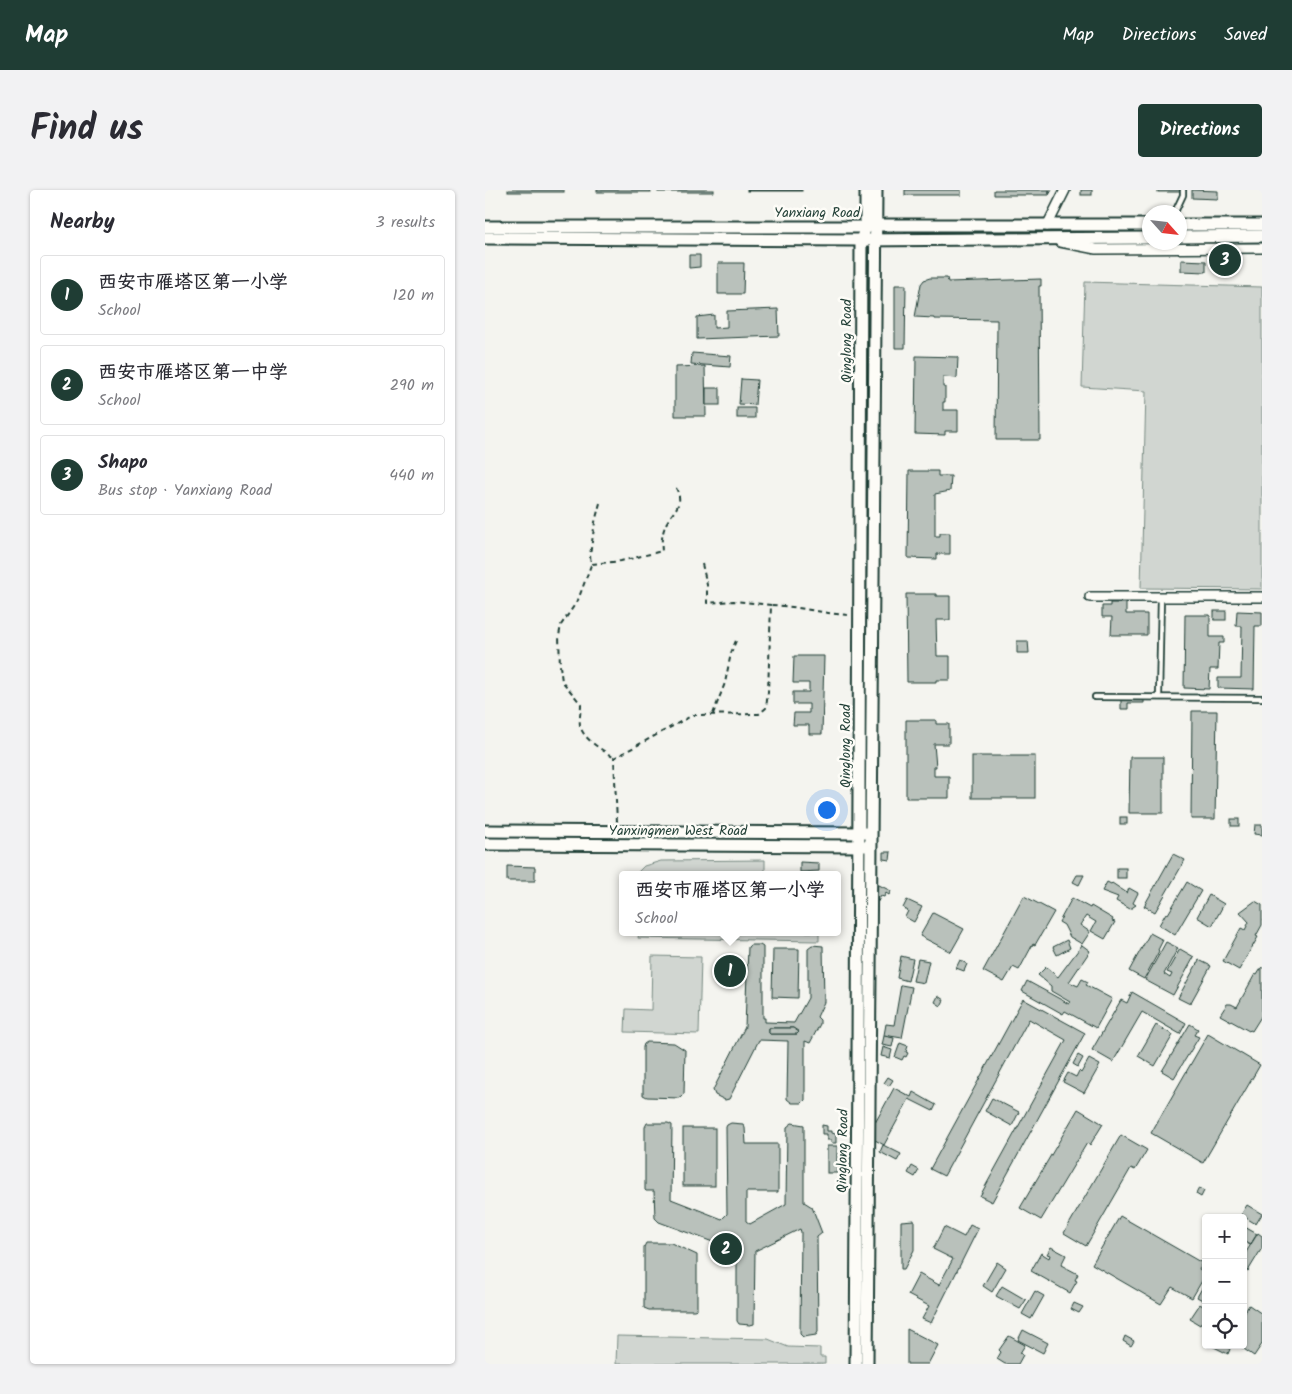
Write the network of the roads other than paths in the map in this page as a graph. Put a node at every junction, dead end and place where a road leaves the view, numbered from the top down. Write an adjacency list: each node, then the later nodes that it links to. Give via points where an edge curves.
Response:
1 (866, 190): 9 (street, Qinglong Road)
2 (876, 190): 9 (street, Qinglong Road)
3 (1065, 190): 10 (street)
4 (1183, 190): 5 (lane)
5 (1178, 205)
6 (1142, 225): 10 (street, Yanxiang Road)
7 (1187, 225): 8 (street)
8 (1262, 225)
9 (871, 226): 10 (street, Yanxiang Road); 11 (street, Yanxiang Road); 16 (street, Qinglong Road); 18 (street, Qinglong Road)
10 (1047, 226)
11 (485, 227)
12 (1262, 236): 13 (street)
13 (1187, 237)
14 (485, 238): 18 (street, Yanxiang Road)
15 (1142, 238): 17 (street, Yanxiang Road)
16 (875, 239): 17 (street, Yanxiang Road); 18 (street, Yanxiang Road); 27 (street, Qinglong Road)
17 (1045, 239): 19 (street, via 1096,249)
18 (861, 240): 27 (street, Qinglong Road, via 860,616)
19 (1262, 248)
20 (1090, 597): 21 (street)
21 (1161, 597): 22 (street); 24 (lane)
22 (1262, 597)
23 (1095, 697): 24 (lane)
24 (1159, 697): 25 (lane)
25 (1262, 698)
26 (485, 831): 27 (street, Yanxingmen West Road)
27 (865, 833): 29 (street, Qinglong Road)
28 (485, 844): 29 (street, Yanxingmen West Road)
29 (865, 846): 30 (street, Qinglong Road); 31 (street, Qinglong Road)
30 (856, 1364)
31 (867, 1364)

